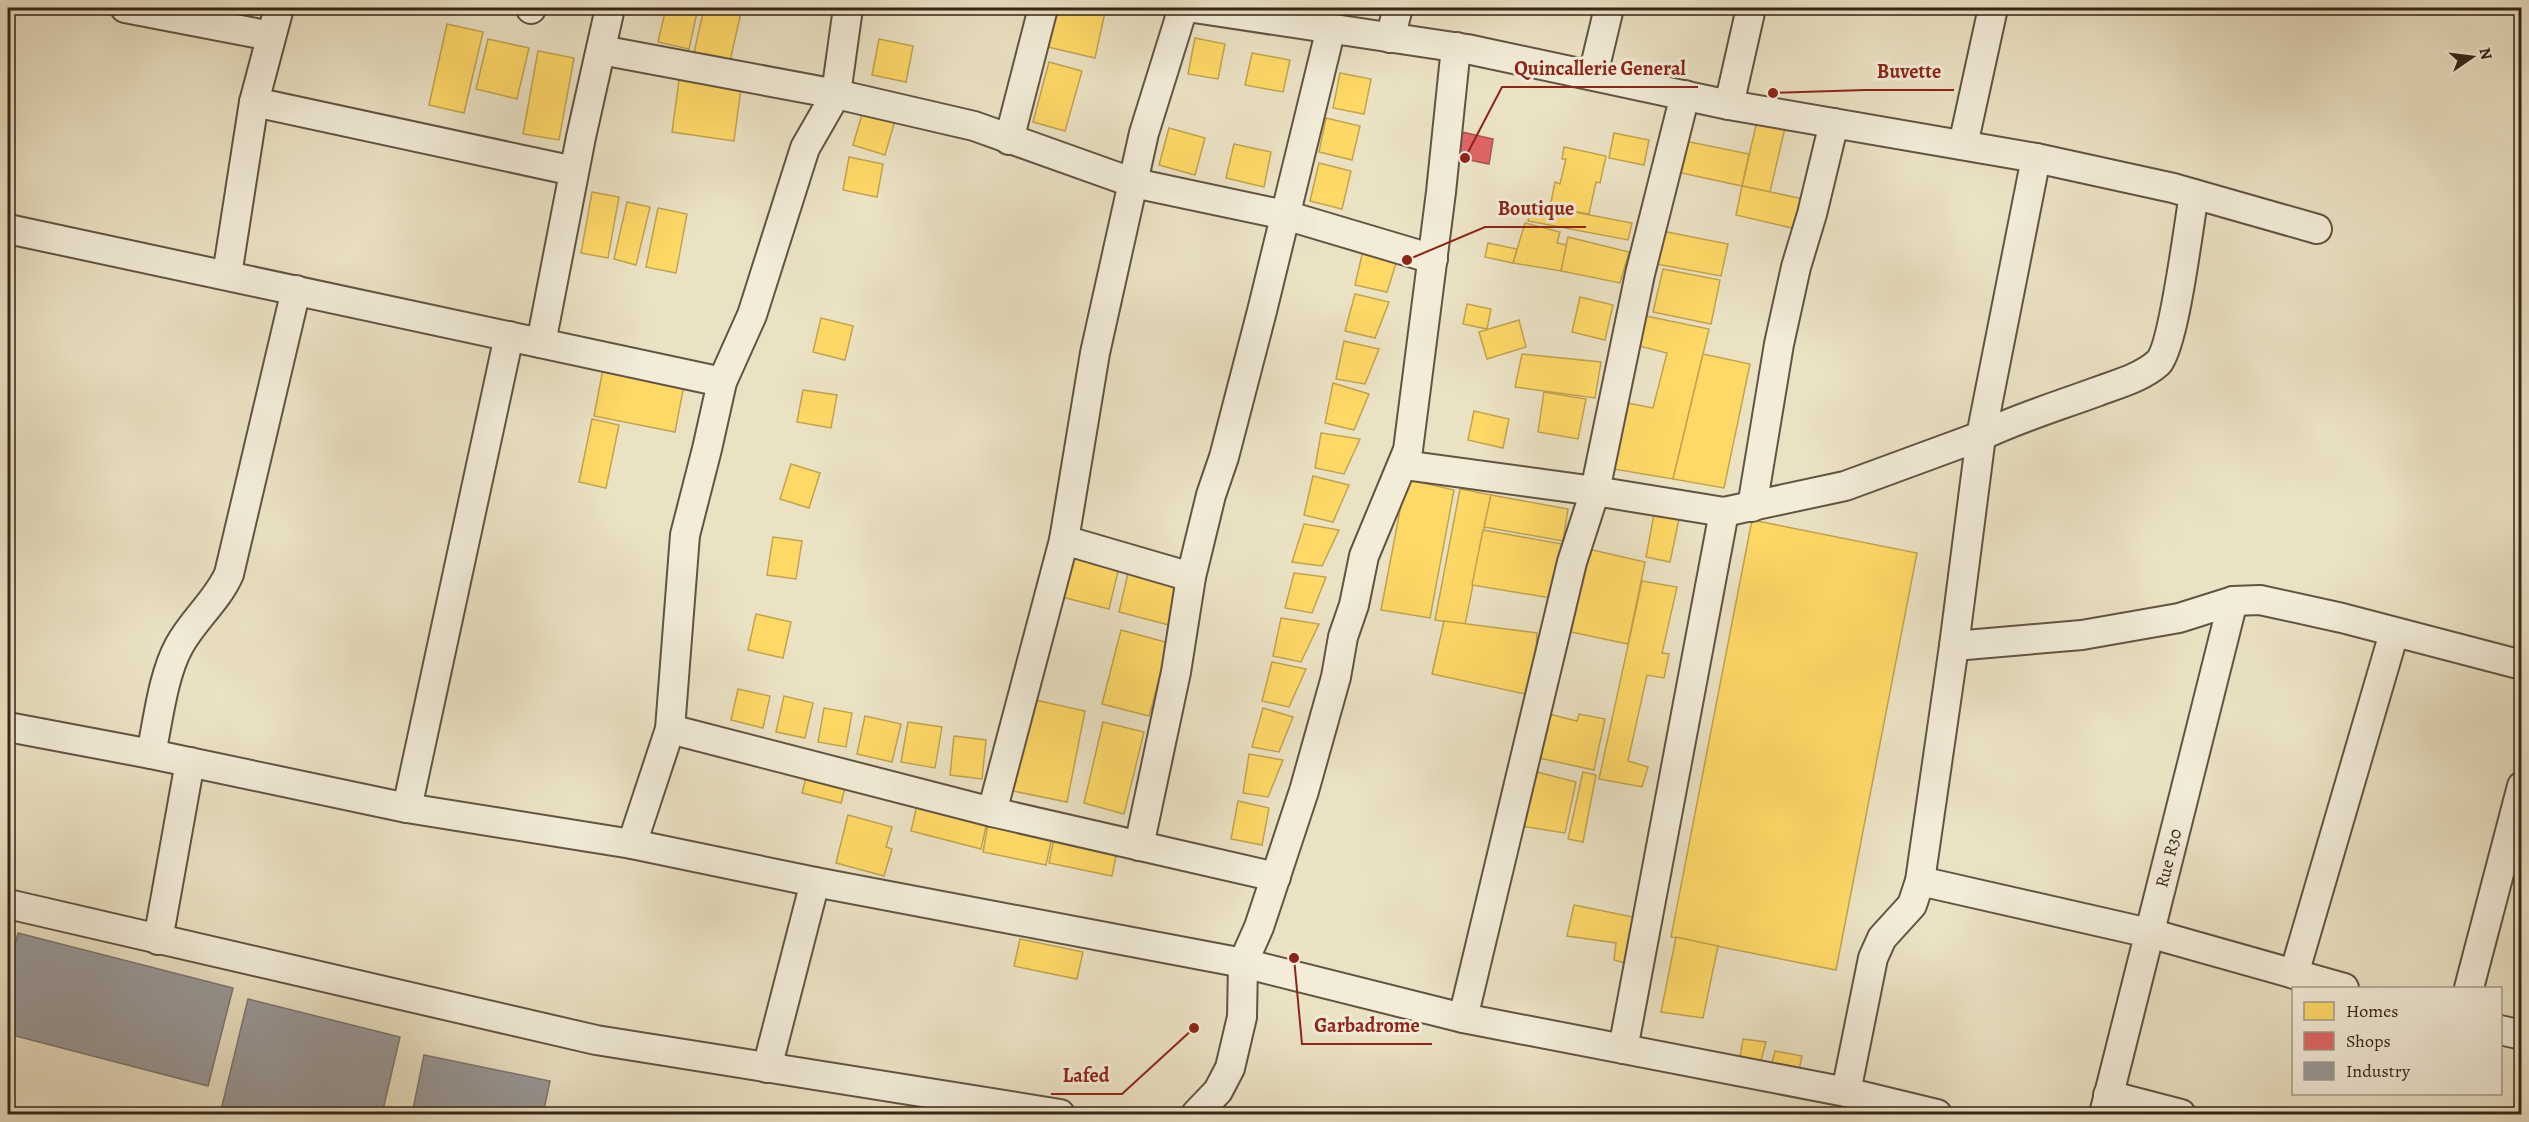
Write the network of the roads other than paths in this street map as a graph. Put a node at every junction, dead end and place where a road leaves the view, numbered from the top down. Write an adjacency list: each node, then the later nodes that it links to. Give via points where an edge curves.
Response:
1 (126, 8): 13 (street)
2 (279, 8): 13 (street)
3 (610, 8): 16 (street)
4 (848, 8): 18 (street)
5 (1043, 8): 23 (street)
6 (1183, 8): 27 (street, via 1144,133)
7 (1194, 8): 12 (street)
8 (1398, 8): 14 (street)
9 (1609, 8): 17 (street)
10 (1751, 8): 21 (street)
11 (1993, 8): 24 (street)
12 (1331, 28): 14 (street); 29 (street)
13 (271, 36): 20 (street)
14 (1390, 38): 15 (street)
15 (1456, 47): 17 (street); 32 (street)
16 (601, 50): 18 (street); 26 (street)
17 (1593, 75): 19 (street)
18 (836, 94): 23 (street, via 974,126); 37 (street, via 805,148 752,315)
19 (1685, 95): 21 (street); 40 (street, via 1640,274)
20 (254, 102): 26 (street); 33 (street)
21 (1729, 105): 22 (street)
22 (1834, 123): 24 (street); 41 (street, via 1779,344)
23 (1009, 140): 27 (street)
24 (1963, 145): 25 (street)
25 (2036, 158): 28 (street); 38 (street)
26 (574, 171): 36 (street)
27 (1134, 183): 29 (street); 43 (street, via 1095,353)
28 (2194, 194): 31 (street); 38 (street, via 2176,304 2159,362 2136,377)
29 (1285, 215): 32 (street); 44 (street)
30 (8, 229): 33 (street)
31 (2317, 229)
32 (1433, 259): 39 (street)
33 (227, 275): 34 (street)
34 (296, 290): 35 (street); 51 (street, via 229,574 178,647)
35 (509, 336): 36 (street); 54 (street)
36 (541, 343): 37 (street)
37 (722, 382): 50 (street, via 685,535)
38 (1981, 436): 41 (street, via 1845,486); 47 (street)
39 (1404, 465): 40 (street); 58 (street, via 1364,556 1336,677)
40 (1595, 491): 42 (street); 68 (street, via 1572,562)
41 (1752, 507): 42 (street)
42 (1724, 512): 71 (street)
43 (1064, 540): 44 (street); 55 (street)
44 (1191, 577): 57 (street, via 1176,672)
45 (2233, 601): 46 (street, via 2260,600); 47 (street, via 2179,618 2082,635); 62 (street, Rue R30)
46 (2394, 633): 48 (street); 65 (street)
47 (1954, 646): 59 (street)
48 (2522, 665)
49 (8, 727): 51 (street)
50 (670, 729): 55 (street); 56 (street)
51 (151, 754): 52 (street)
52 (190, 762): 54 (street); 63 (street)
53 (2522, 786): 67 (street)
54 (407, 808): 56 (street)
55 (992, 812): 57 (street)
56 (632, 844): 60 (street)
57 (1139, 846): 58 (street)
58 (1276, 877): 64 (street)
59 (1920, 881): 62 (street); 73 (street, via 1912,905 1882,938 1873,958)
60 (815, 882): 64 (street); 72 (street)
61 (8, 904): 63 (street)
62 (2149, 933): 65 (street); 74 (street, Rue R30)
63 (158, 940): 72 (street, via 596,1040)
64 (1243, 963): 68 (street); 76 (street, via 1242,1017 1230,1068 1218,1091)
65 (2294, 974): 66 (street)
66 (2340, 987)
67 (2469, 987)
68 (1463, 1018): 71 (street)
69 (2502, 1030): 70 (street)
70 (2522, 1035)
71 (1623, 1048): 73 (street)
72 (767, 1068): 75 (street)
73 (1846, 1092): 77 (street)
74 (2106, 1105): 78 (street)
75 (1060, 1114)
76 (1196, 1114)
77 (1937, 1114)
78 (2181, 1114)

